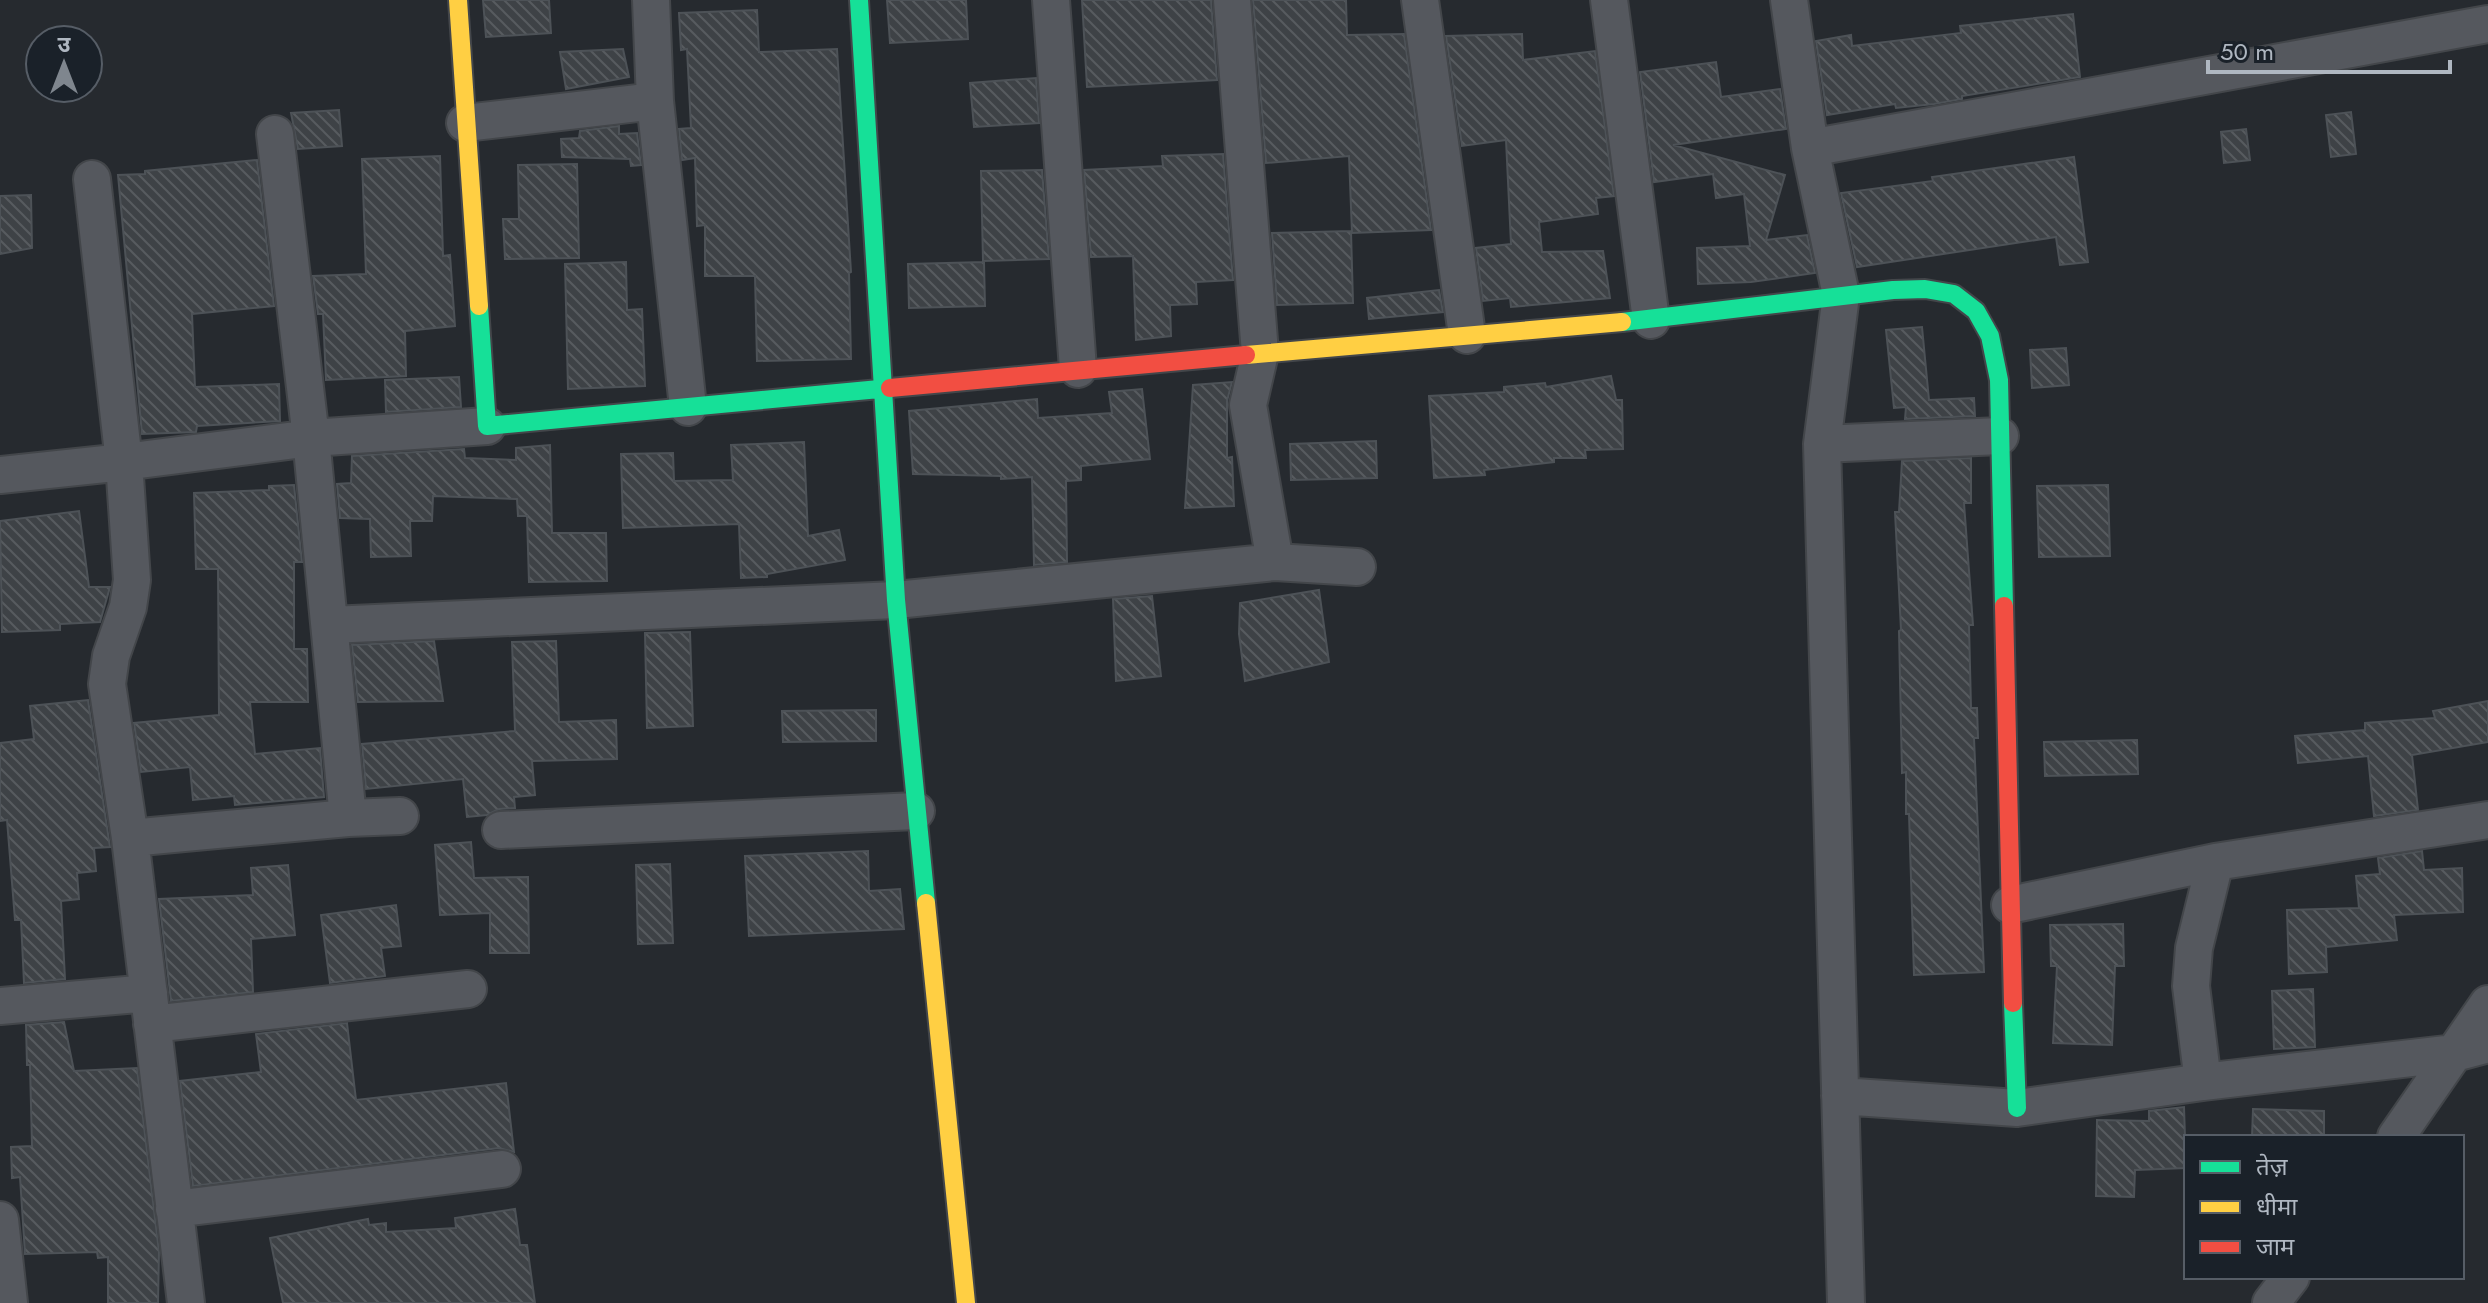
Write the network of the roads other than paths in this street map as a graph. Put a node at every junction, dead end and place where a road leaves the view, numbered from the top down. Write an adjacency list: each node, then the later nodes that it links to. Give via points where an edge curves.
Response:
1 (458, 0): 11 (street)
2 (651, 0): 10 (street)
3 (859, 0): 20 (street)
4 (1051, 0): 19 (street)
5 (1232, 0): 18 (street)
6 (1420, 0): 17 (street)
7 (1609, 0): 16 (street)
8 (1789, 0): 13 (street)
9 (2488, 24): 13 (street)
10 (655, 101): 11 (street); 21 (street)
11 (465, 123): 22 (street)
12 (275, 134): 24 (street)
13 (1810, 148): 15 (street)
14 (92, 179): 26 (street)
15 (1841, 295): 16 (street); 23 (street, via 1940,290 1964,300 1984,320 1994,343); 25 (street)
16 (1651, 320): 17 (street)
17 (1467, 335): 18 (street)
18 (1260, 353): 19 (street); 28 (street, via 1248,405)
19 (1078, 369): 20 (street)
20 (884, 388): 21 (street); 30 (street)
21 (688, 407): 22 (street)
22 (487, 426): 24 (street)
23 (2000, 436): 25 (street); 39 (street)
24 (311, 438): 26 (street); 31 (street)
25 (1822, 444): 46 (street)
26 (124, 462): 27 (street); 37 (street, via 131,595 107,684)
27 (0, 475)
28 (1275, 562): 29 (street); 30 (street)
29 (1357, 567)
30 (896, 600): 31 (street); 32 (street)
31 (330, 625): 34 (street)
32 (916, 811): 36 (street); 55 (street)
33 (400, 816): 34 (street)
34 (348, 818): 37 (street)
35 (2488, 820): 38 (street)
36 (501, 830)
37 (130, 838): 43 (street)
38 (2215, 862): 39 (street); 45 (street, via 2194,948 2191,986)
39 (2010, 905): 47 (street)
40 (468, 989): 43 (street)
41 (2488, 1004): 44 (street)
42 (0, 1006): 43 (street)
43 (150, 1008): 50 (street)
44 (2472, 1049): 45 (street); 48 (street)
45 (2203, 1082): 47 (street)
46 (1840, 1096): 47 (street); 56 (street)
47 (2017, 1108)
48 (2398, 1135)
49 (502, 1169): 50 (street)
50 (174, 1209): 54 (street)
51 (0, 1220): 53 (street)
52 (2289, 1279): 57 (street)
53 (9, 1303)
54 (186, 1303)
55 (966, 1303)
56 (1846, 1303)
57 (2271, 1303)

